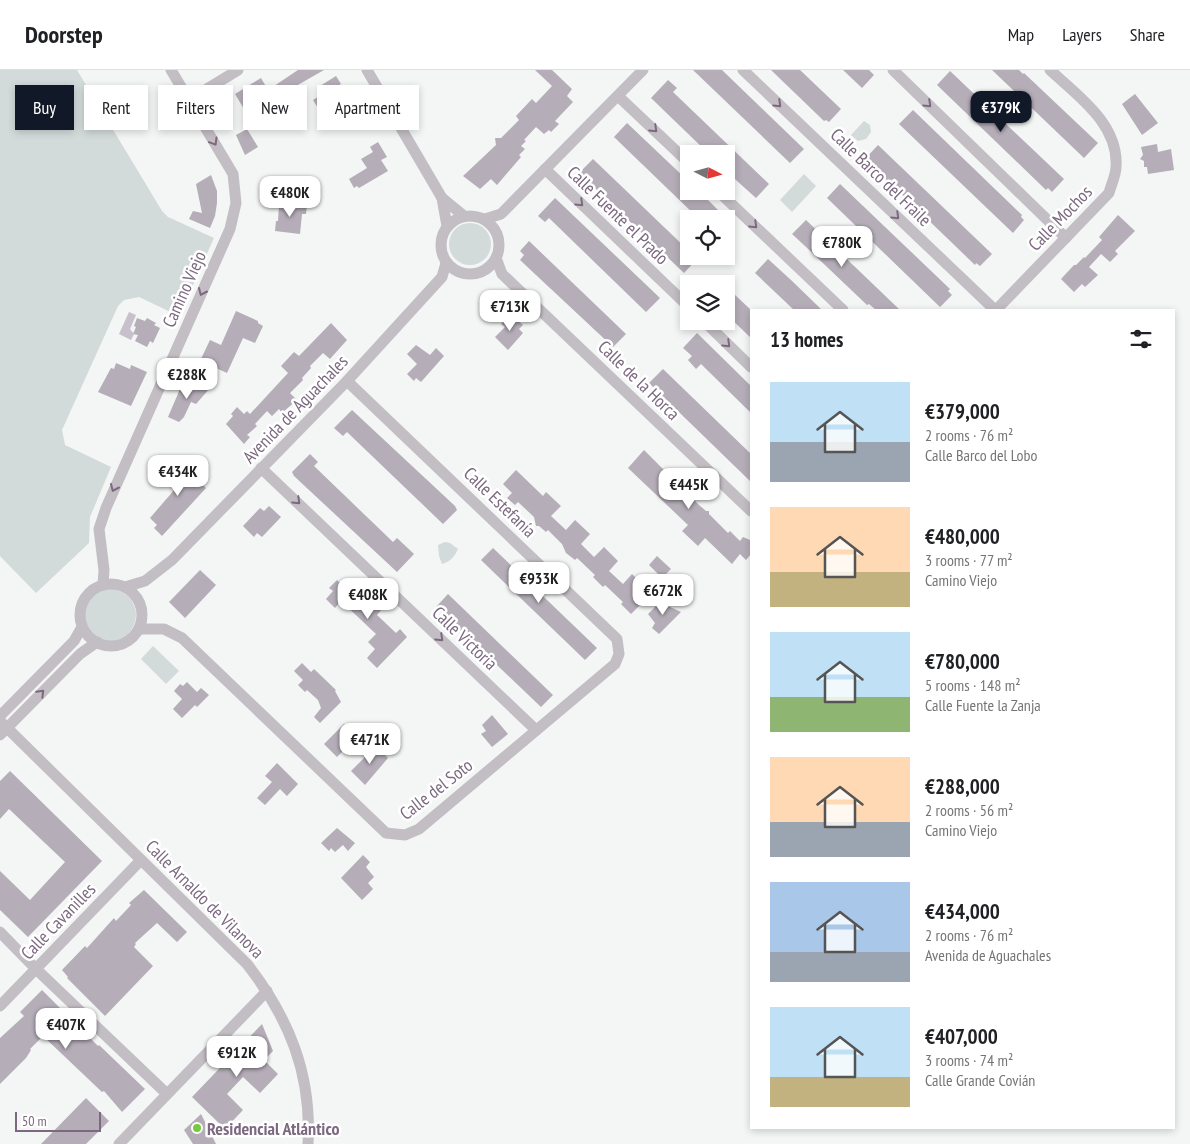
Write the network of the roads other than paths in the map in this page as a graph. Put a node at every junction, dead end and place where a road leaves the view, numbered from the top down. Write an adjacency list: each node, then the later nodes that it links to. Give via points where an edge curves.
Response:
1 (171, 70): 8 (street, Camino Viejo)
2 (238, 70): 9 (street)
3 (367, 70): 14 (street)
4 (643, 70): 10 (street)
5 (743, 70): 30 (street, Calle Barco del Fraile, one-way to 30)
6 (893, 70): 21 (street, one-way to 21)
7 (1050, 70): 21 (street, Calle Mochos, via 1094,111 1109,131 1115,147 1116,168 1109,193)
8 (180, 85)
9 (214, 85)
10 (618, 96): 12 (street, one-way to 12); 13 (street)
11 (207, 130): 38 (street, Camino Viejo, one-way to 38, via 233,174 236,202 230,229 106,508 99,530)
12 (680, 155)
13 (544, 170): 16 (street); 28 (street, Calle Fuente el Prado, one-way to 28)
14 (442, 198): 17 (street); 19 (street)
15 (727, 200): 29 (street, one-way to 29)
16 (501, 214): 18 (street); 20 (street)
17 (464, 216): 18 (street); 19 (street)
18 (485, 219): 20 (street)
19 (447, 226): 23 (street, via 440,243)
20 (497, 231): 22 (street)
21 (1066, 238): 31 (street, Calle Mochos)
22 (496, 258): 24 (street); 26 (street, Calle de la Horca)
23 (446, 263): 25 (street); 27 (street, Avenida de Aguachales)
24 (487, 269): 25 (street, via 472,274); 26 (street, Calle de la Horca)
25 (457, 272): 27 (street, Avenida de Aguachales)
26 (502, 274): 36 (street, Calle de la Horca)
27 (442, 277): 34 (street, Avenida de Aguachales)
28 (680, 298)
29 (842, 309)
30 (994, 309)
31 (996, 309)
32 (713, 330): 33 (street, one-way to 33)
33 (750, 366)
34 (347, 381): 35 (street, Avenida de Aguachales); 44 (street, Calle Estefanía, via 617,639)
35 (261, 468): 37 (street, Avenida de Aguachales, via 172,560); 47 (street, Calle Victoria, one-way to 47)
36 (750, 510)
37 (145, 581): 39 (street, Avenida de Aguachales); 40 (street, Avenida de Aguachales)
38 (103, 585): 39 (street); 42 (street, via 90,592 83,601)
39 (125, 587): 40 (street)
40 (136, 597): 41 (street, via 141,609)
41 (140, 623): 43 (street, via 133,636 122,644 110,646); 47 (street, Calle del Soto, via 173,632 182,638 386,833 405,835 419,829)
42 (82, 626): 43 (street); 45 (street, via 74,641)
43 (97, 642): 46 (street, one-way to 43, via 80,654)
44 (619, 654): 47 (street, Calle del Soto, via 615,664)
45 (0, 716)
46 (2, 728): 48 (street, Calle Arnaldo de Vilanova)
47 (536, 730)
48 (142, 860): 50 (street, Calle Cavanilles); 51 (street, Calle Arnaldo de Vilanova, via 247,964)
49 (0, 932): 50 (street)
50 (36, 969): 52 (street, Calle Cavanilles); 53 (street)
51 (267, 991): 53 (street); 55 (street, Calle Arnaldo de Vilanova, via 296,1050 310,1118)
52 (0, 1006)
53 (167, 1094): 54 (street)
54 (119, 1144)
55 (308, 1144)

